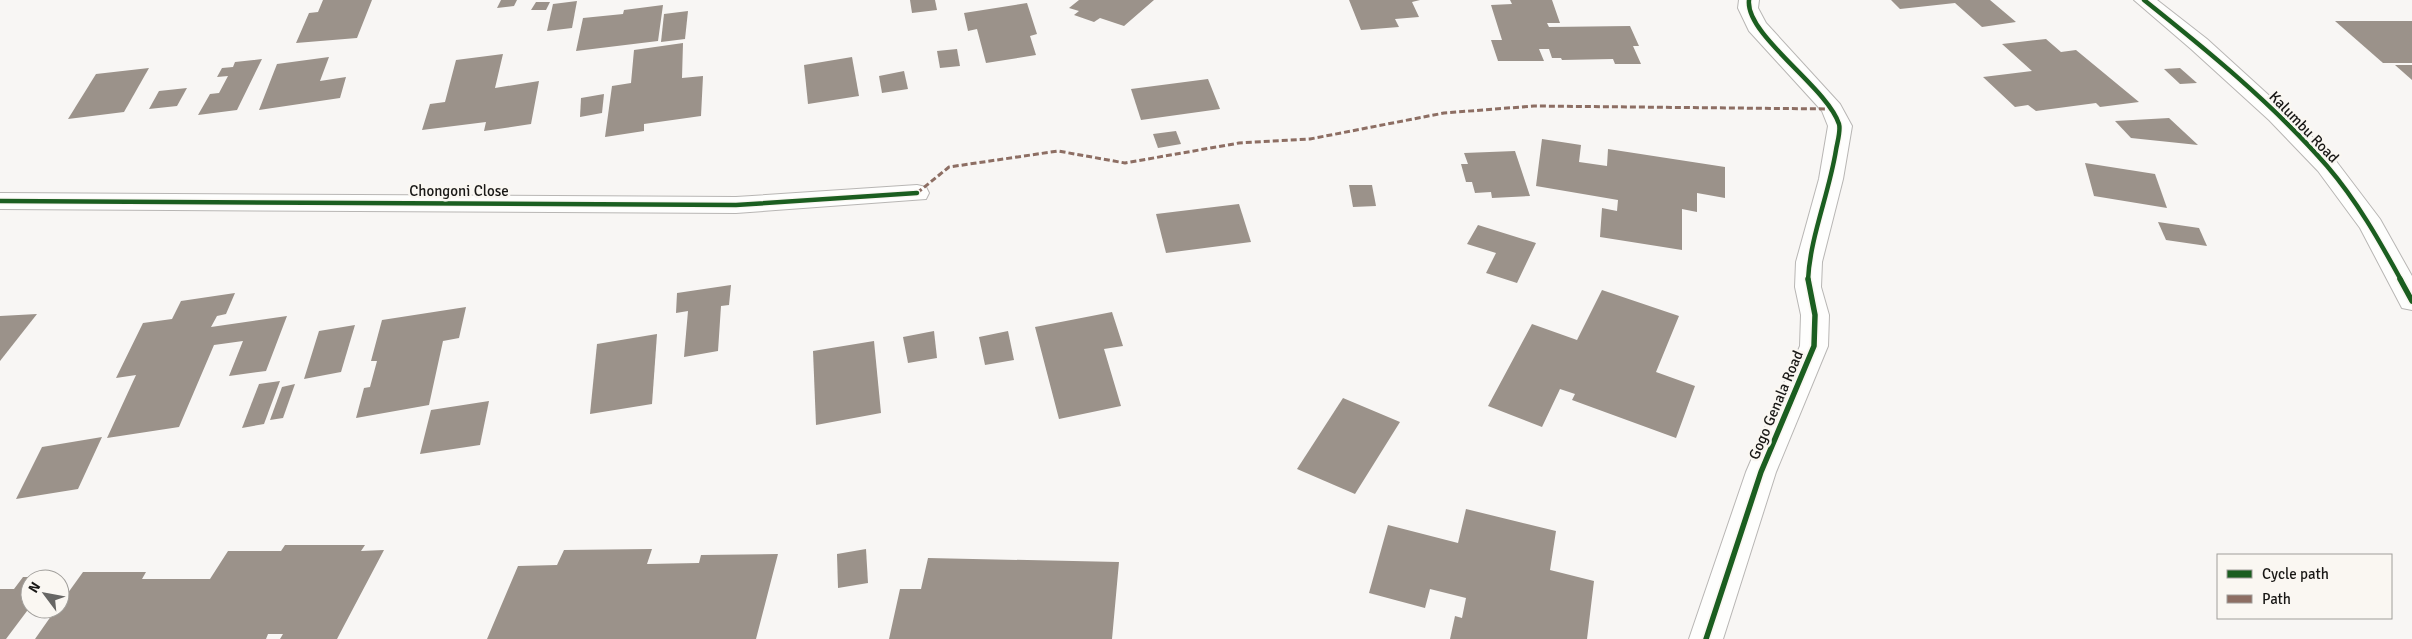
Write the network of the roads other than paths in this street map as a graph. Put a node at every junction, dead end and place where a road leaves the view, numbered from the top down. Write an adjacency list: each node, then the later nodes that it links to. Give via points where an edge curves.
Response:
1 (1750, 0): 6 (street, Gogo Genala Road, via 1748,8 1757,26 1832,108 1840,126 1834,170 1809,262 1808,287 1815,315 1814,346 1761,472)
2 (2144, 0): 5 (street, Kalumbu Road, via 2270,108 2327,166 2371,225)
3 (917, 193): 4 (street, Chongoni Close, via 736,205)
4 (0, 201)
5 (2412, 301)
6 (1706, 639)

